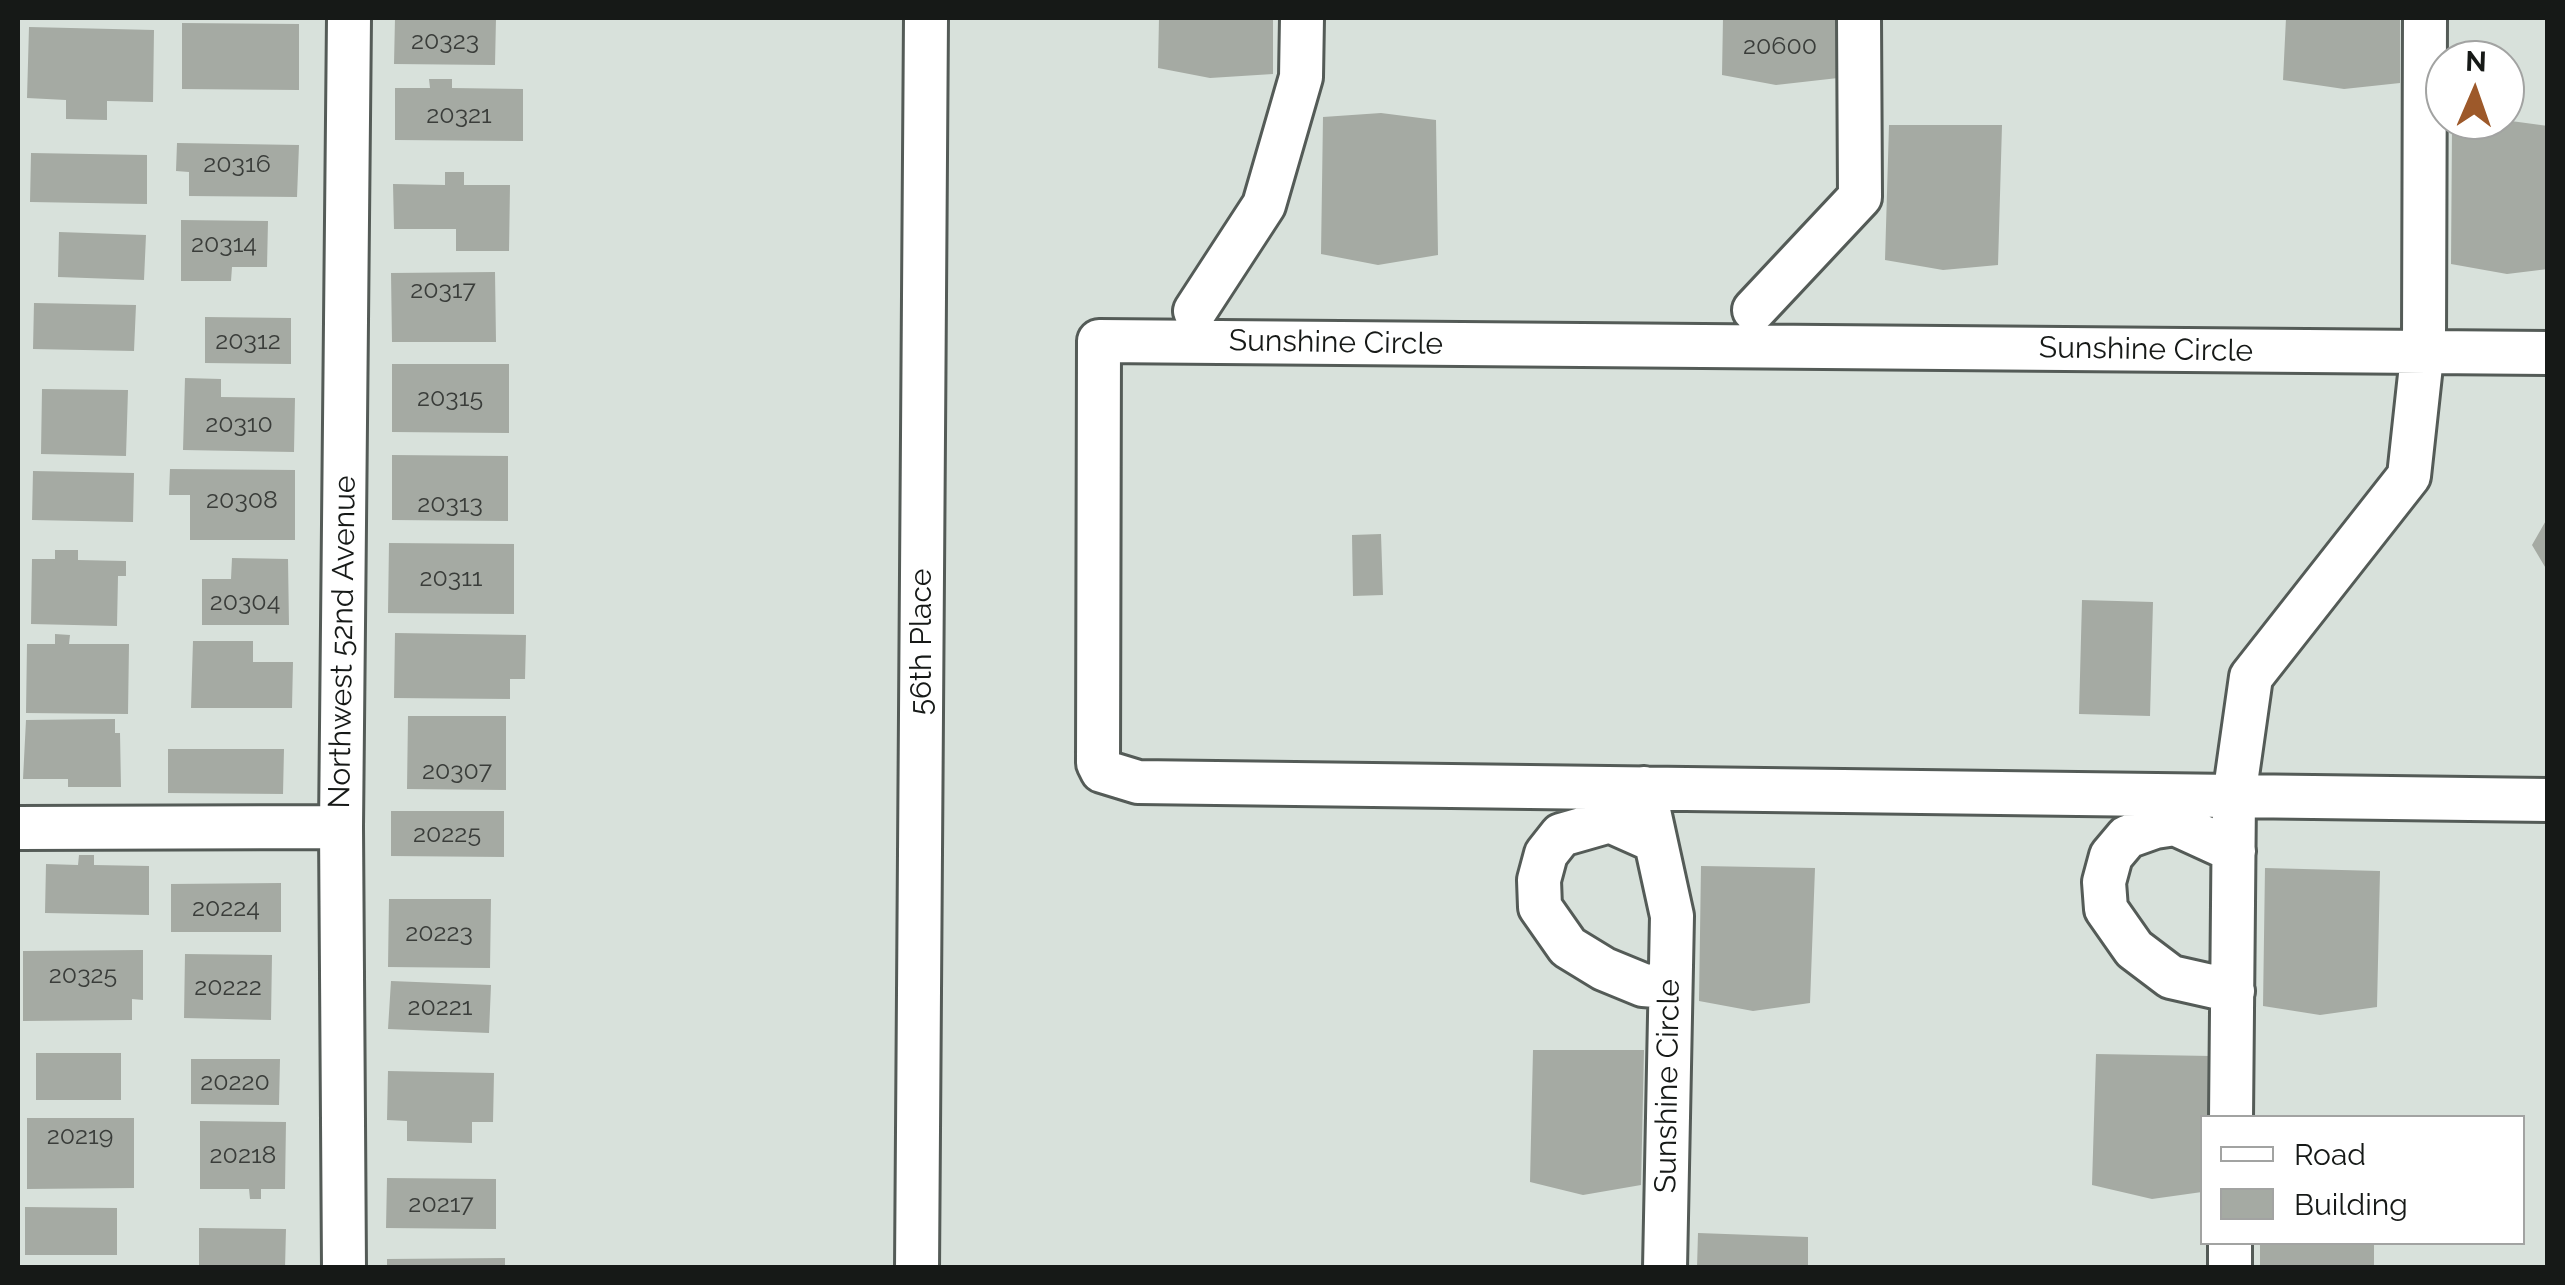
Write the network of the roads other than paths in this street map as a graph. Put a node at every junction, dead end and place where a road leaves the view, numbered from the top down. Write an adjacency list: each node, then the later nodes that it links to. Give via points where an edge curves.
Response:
1 (349, 18): 13 (street, Northwest 52nd Avenue)
2 (926, 18): 21 (street, 56th Place)
3 (1302, 18): 6 (street, via 1301,77 1264,205)
4 (1859, 18): 7 (street, via 1860,197)
5 (2425, 18): 8 (street)
6 (1195, 310)
7 (1754, 310)
8 (2422, 353): 9 (street, Sunshine Circle); 10 (street, Sunshine Circle, via 1099,341 1102,771 1138,782); 11 (street, via 2409,476 2251,676)
9 (2548, 353)
10 (1644, 788): 11 (street, Sunshine Circle); 15 (street, Sunshine Circle)
11 (2234, 797): 12 (street, Sunshine Circle); 16 (street)
12 (2548, 800)
13 (341, 827): 14 (street); 20 (street, Northwest 52nd Avenue)
14 (18, 828)
15 (1655, 840): 17 (street, Sunshine Circle, via 1672,916); 17 (street, via 1610,821 1560,834 1546,854 1540,907 1568,946 1604,970 1644,985)
16 (2234, 851): 18 (street); 18 (street, via 2176,824 2154,827 2126,838 2111,856 2104,882 2106,909 2134,949 2171,977)
17 (1669, 986): 22 (street, Sunshine Circle)
18 (2233, 991): 19 (street)
19 (2232, 1115)
20 (344, 1268)
21 (918, 1268)
22 (1665, 1268)

